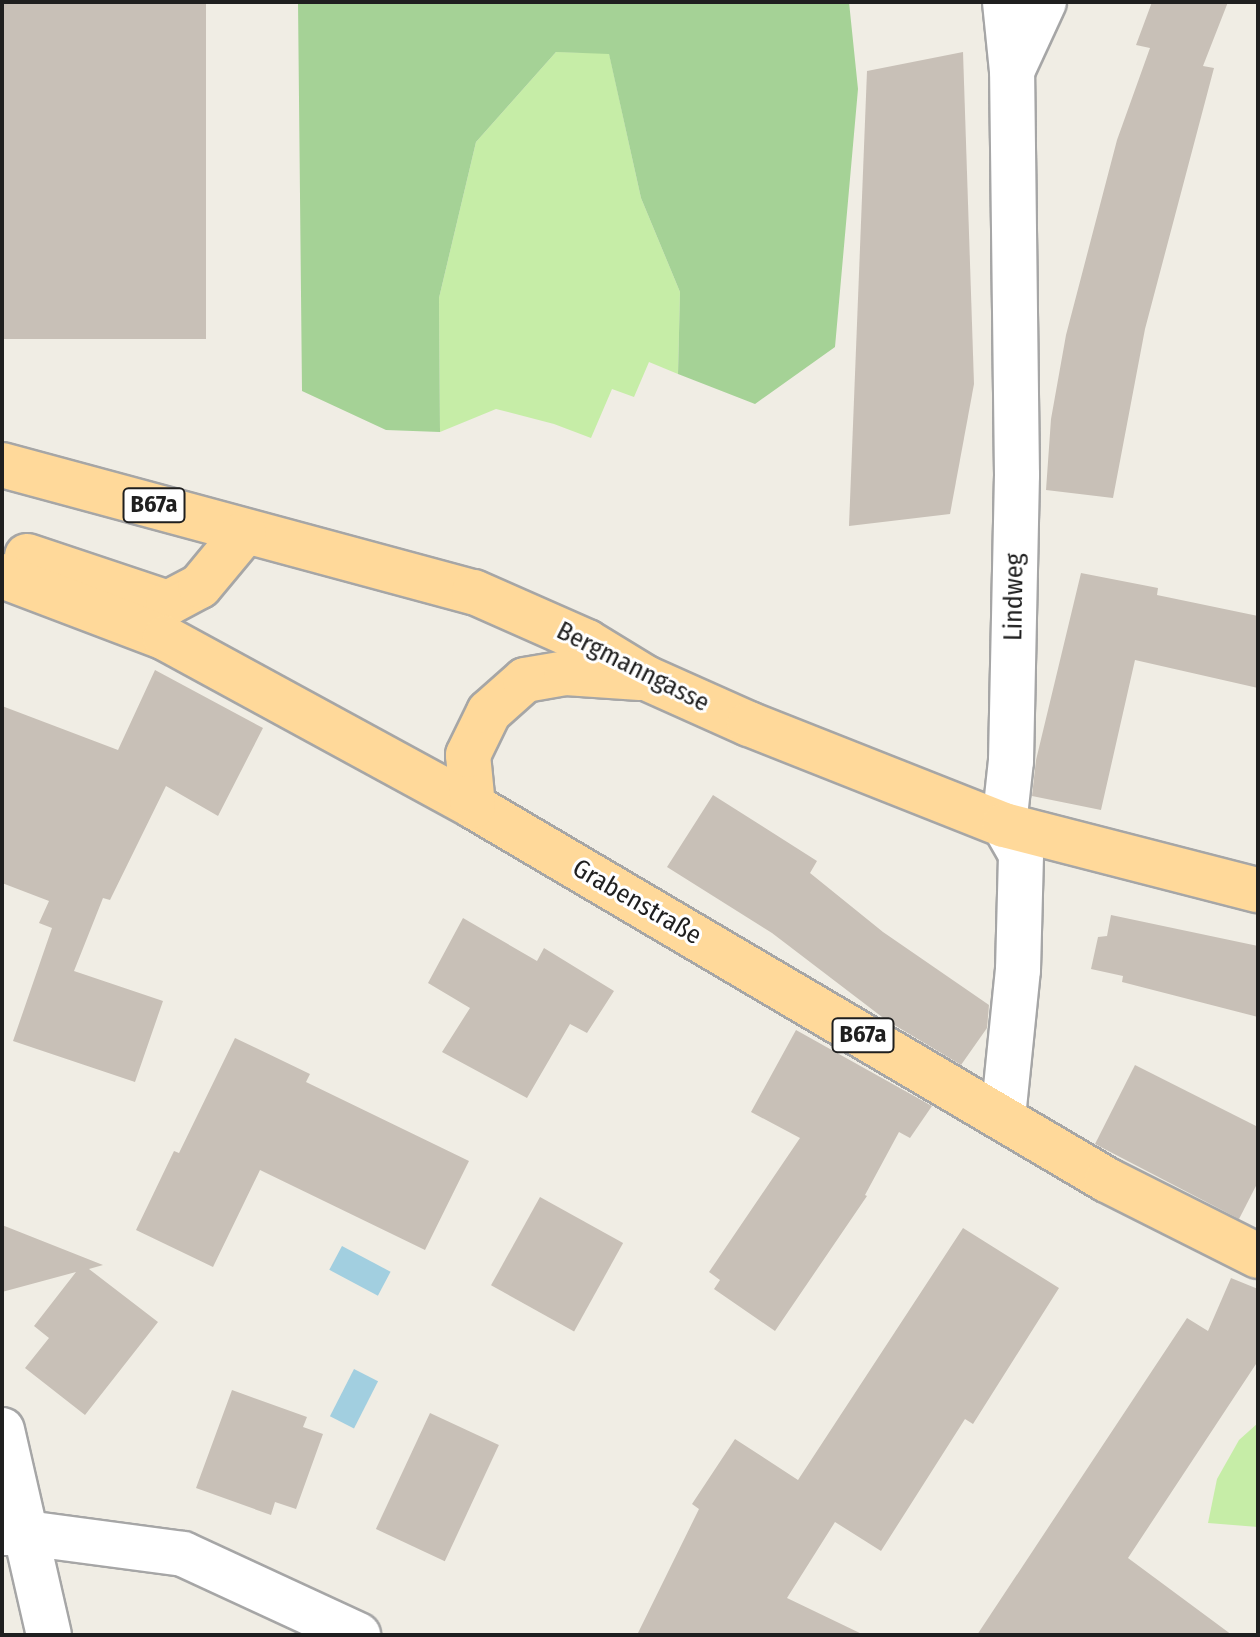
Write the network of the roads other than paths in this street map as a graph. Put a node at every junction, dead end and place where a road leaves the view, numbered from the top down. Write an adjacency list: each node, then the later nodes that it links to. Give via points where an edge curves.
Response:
1 (1005, 2): 3 (street, Lindweg)
2 (1044, 2): 3 (street, Lindweg)
3 (1012, 71): 10 (street, Lindweg, via 1017,475 1011,761)
4 (2, 465): 5 (main road, Bergmanngasse / B67a)
5 (244, 533): 6 (main road, via 200,586 168,603); 8 (main road, Bergmanngasse / B67a, via 474,592 587,642)
6 (2, 547)
7 (2, 576): 9 (main road, Grabenstraße / B67a, via 165,638)
8 (646, 678): 9 (main road, via 566,673 525,680 489,712 468,755); 10 (main road, Bergmanngasse / B67a)
9 (473, 806): 12 (main road, Grabenstraße / B67a)
10 (1004, 825): 11 (main road, Bergmanngasse / B67a); 12 (street, via 1021,854 1018,970)
11 (1258, 890)
12 (1003, 1117): 13 (main road, Grabenstraße / B67a, via 1107,1180)
13 (1258, 1256)
14 (2, 1430): 15 (street)
15 (14, 1533): 16 (street); 17 (street, via 183,1554)
16 (49, 1635)
17 (358, 1635)

